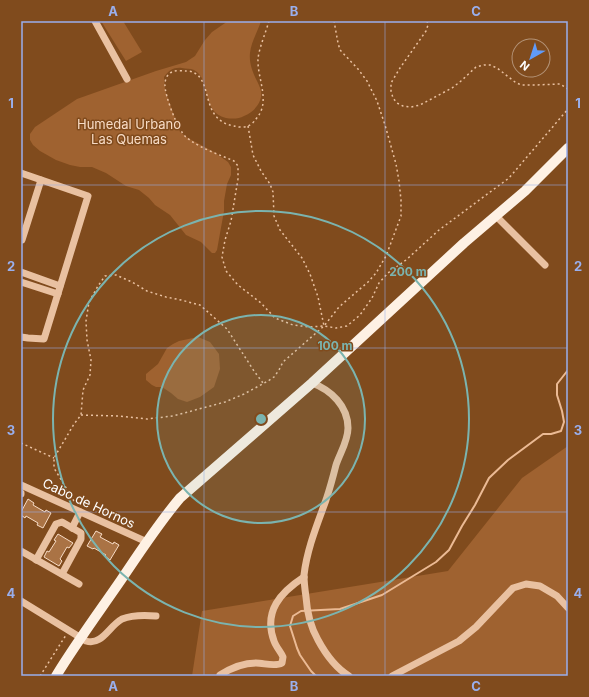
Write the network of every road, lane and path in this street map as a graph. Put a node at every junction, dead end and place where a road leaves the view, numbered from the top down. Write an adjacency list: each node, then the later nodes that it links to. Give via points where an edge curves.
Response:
1 (95, 21): 5 (street)
2 (269, 21): 8 (path, via 258,58 263,101 258,117)
3 (334, 21): 19 (path, via 340,50 358,69 377,101 396,164 401,216 386,256 376,273 339,307)
4 (427, 21): 6 (path, via 426,31 391,83 393,98 403,106 420,104 452,88 476,67 484,65 497,68 521,85 560,84)
5 (127, 79)
6 (568, 89)
7 (568, 109): 19 (path, via 509,178 388,273 360,315 347,326)
8 (248, 126): 19 (path, via 253,155 273,192 274,216 280,230 302,258 310,274); 19 (path, via 230,125 217,118 213,114 200,78 193,72 172,71 168,74 164,86 180,131 192,142 234,161 238,166 231,221 222,258 226,271 275,318 293,325)
9 (568, 148): 12 (main road)
10 (21, 173): 11 (street)
11 (41, 180): 13 (street); 17 (street, via 88,196)
12 (496, 216): 14 (street); 22 (main road)
13 (22, 240)
14 (545, 265)
15 (21, 272): 17 (street)
16 (21, 282): 18 (street)
17 (60, 286): 18 (street)
18 (58, 294): 20 (street, via 44,339)
19 (324, 326): 21 (path, via 283,362 274,377)
20 (21, 337)
21 (263, 383): 23 (path, via 225,402 173,416 147,419); 23 (path, via 227,329 200,305 148,291 116,275 105,276 89,302 86,321 91,360 90,375 83,390)
22 (312, 383): 29 (main road, via 180,498); 33 (street, via 328,391 340,404 348,428 314,531)
23 (80, 415): 25 (path)
24 (21, 443): 25 (path)
25 (54, 458): 27 (path, via 54,468)
26 (21, 485): 27 (street, Cabo de Hornos)
27 (80, 512): 28 (street); 29 (street, Cabo de Hornos)
28 (72, 528): 31 (street, via 62,522 56,524); 32 (street, via 81,533 81,539)
29 (147, 542): 39 (main road)
30 (21, 551): 31 (street)
31 (36, 560): 32 (street)
32 (62, 574): 34 (street)
33 (304, 577): 40 (street, via 285,591 273,612 272,634 276,646 283,655 282,663 241,664); 43 (street, via 309,619 316,637 325,652)
34 (79, 584)
35 (21, 601): 38 (street)
36 (568, 608): 44 (street, via 558,596 540,586 526,584 513,588 459,641)
37 (156, 616): 39 (street, via 122,619 102,638 93,642)
38 (69, 630): 39 (street); 41 (path)
39 (81, 638): 42 (main road)
40 (220, 675)
41 (40, 676)
42 (56, 676)
43 (349, 676)
44 (392, 676)

